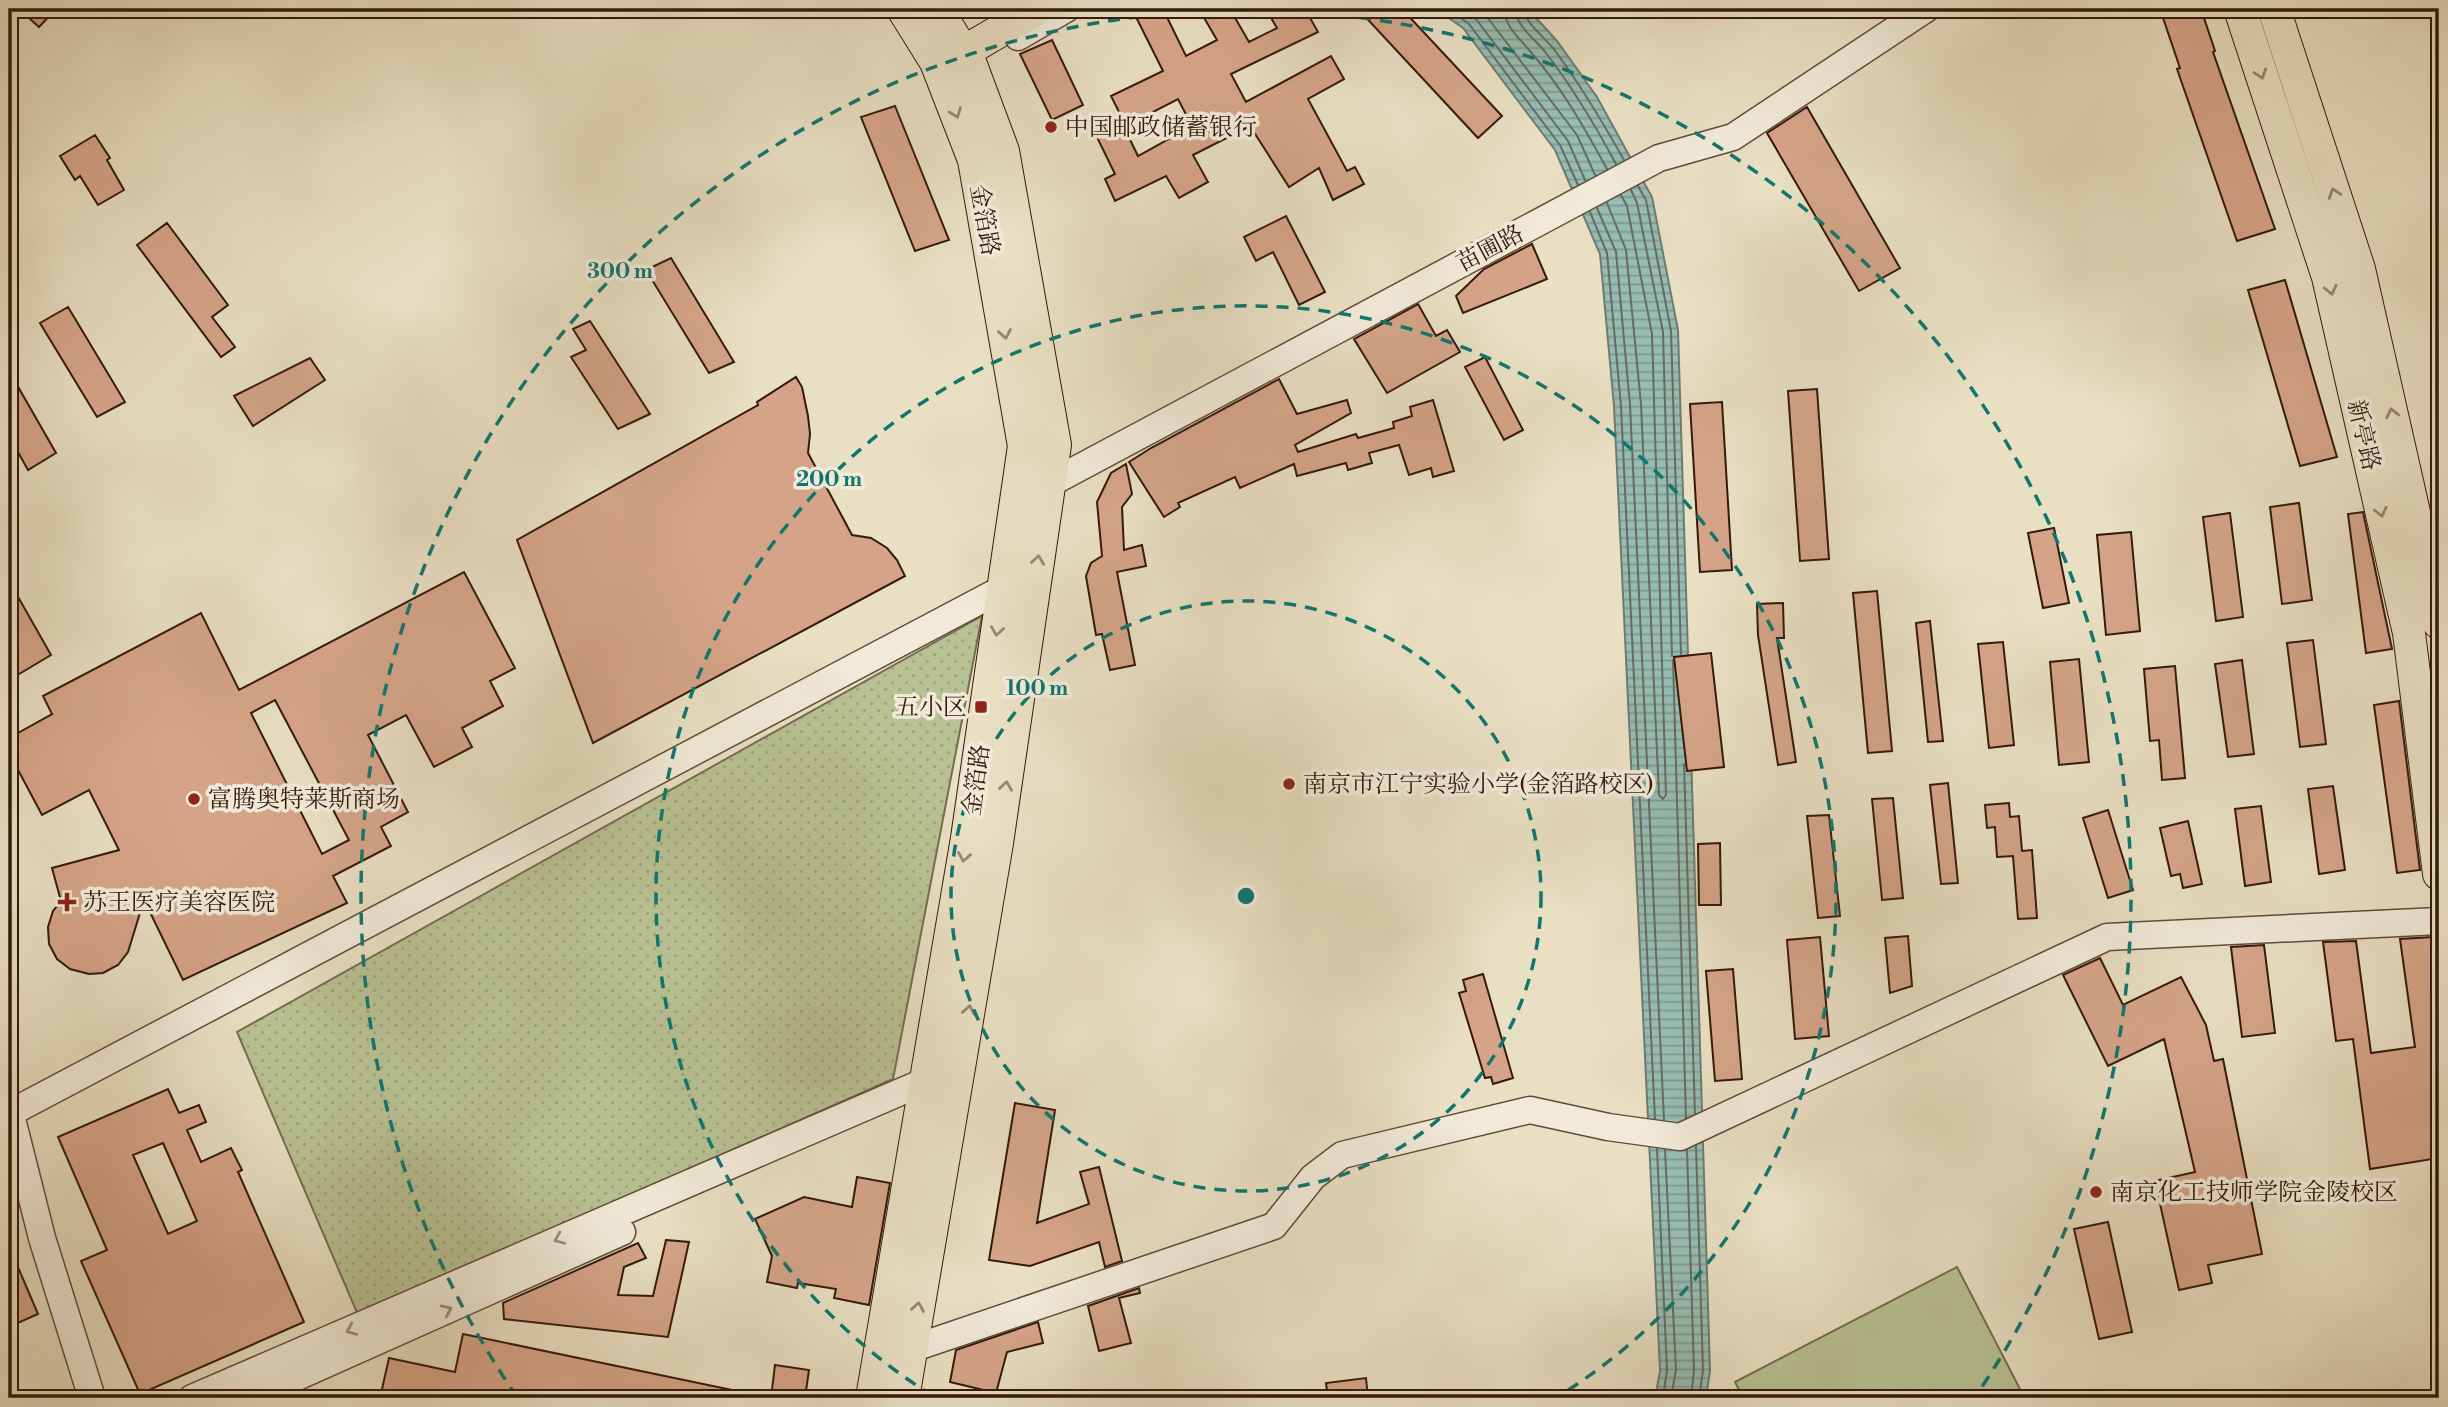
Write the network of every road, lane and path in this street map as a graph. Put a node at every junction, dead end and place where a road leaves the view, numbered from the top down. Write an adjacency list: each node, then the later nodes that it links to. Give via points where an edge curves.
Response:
1 (903, 9): 8 (main road, 金箔路)
2 (937, 9): 8 (main road, 金箔路)
3 (1037, 9): 8 (main road)
4 (1066, 9): 8 (street)
5 (1926, 9): 9 (street, 苗圃路, via 1733,137 1659,158)
6 (2240, 9): 12 (main road, 新亭路, one-way to 12, via 2334,303 2409,633)
7 (2274, 9): 11 (main road, 新亭路, one-way to 7, via 2359,269)
8 (957, 61): 9 (main road, 金箔路, via 1003,151 1055,445); 10 (main road, 金箔路, one-way to 10, via 1024,446)
9 (1049, 484): 14 (main road, 金箔路, one-way to 9, via 997,843)
10 (1004, 587): 14 (main road, 金箔路, one-way to 14, via 967,838); 15 (street)
11 (2439, 623)
12 (2439, 873)
13 (2439, 921): 16 (street, via 2107,937 1680,1137 1530,1110 1342,1155 1313,1177 1274,1226)
14 (941, 1081): 16 (main road, 金箔路, one-way to 14); 18 (street, one-way to 18); 19 (street, one-way to 14); 20 (main road, 金箔路)
15 (10, 1110): 17 (street, via 42,1238)
16 (911, 1349): 21 (main road, 金箔路)
17 (92, 1398)
18 (192, 1398)
19 (250, 1398)
20 (872, 1398)
21 (903, 1398)

